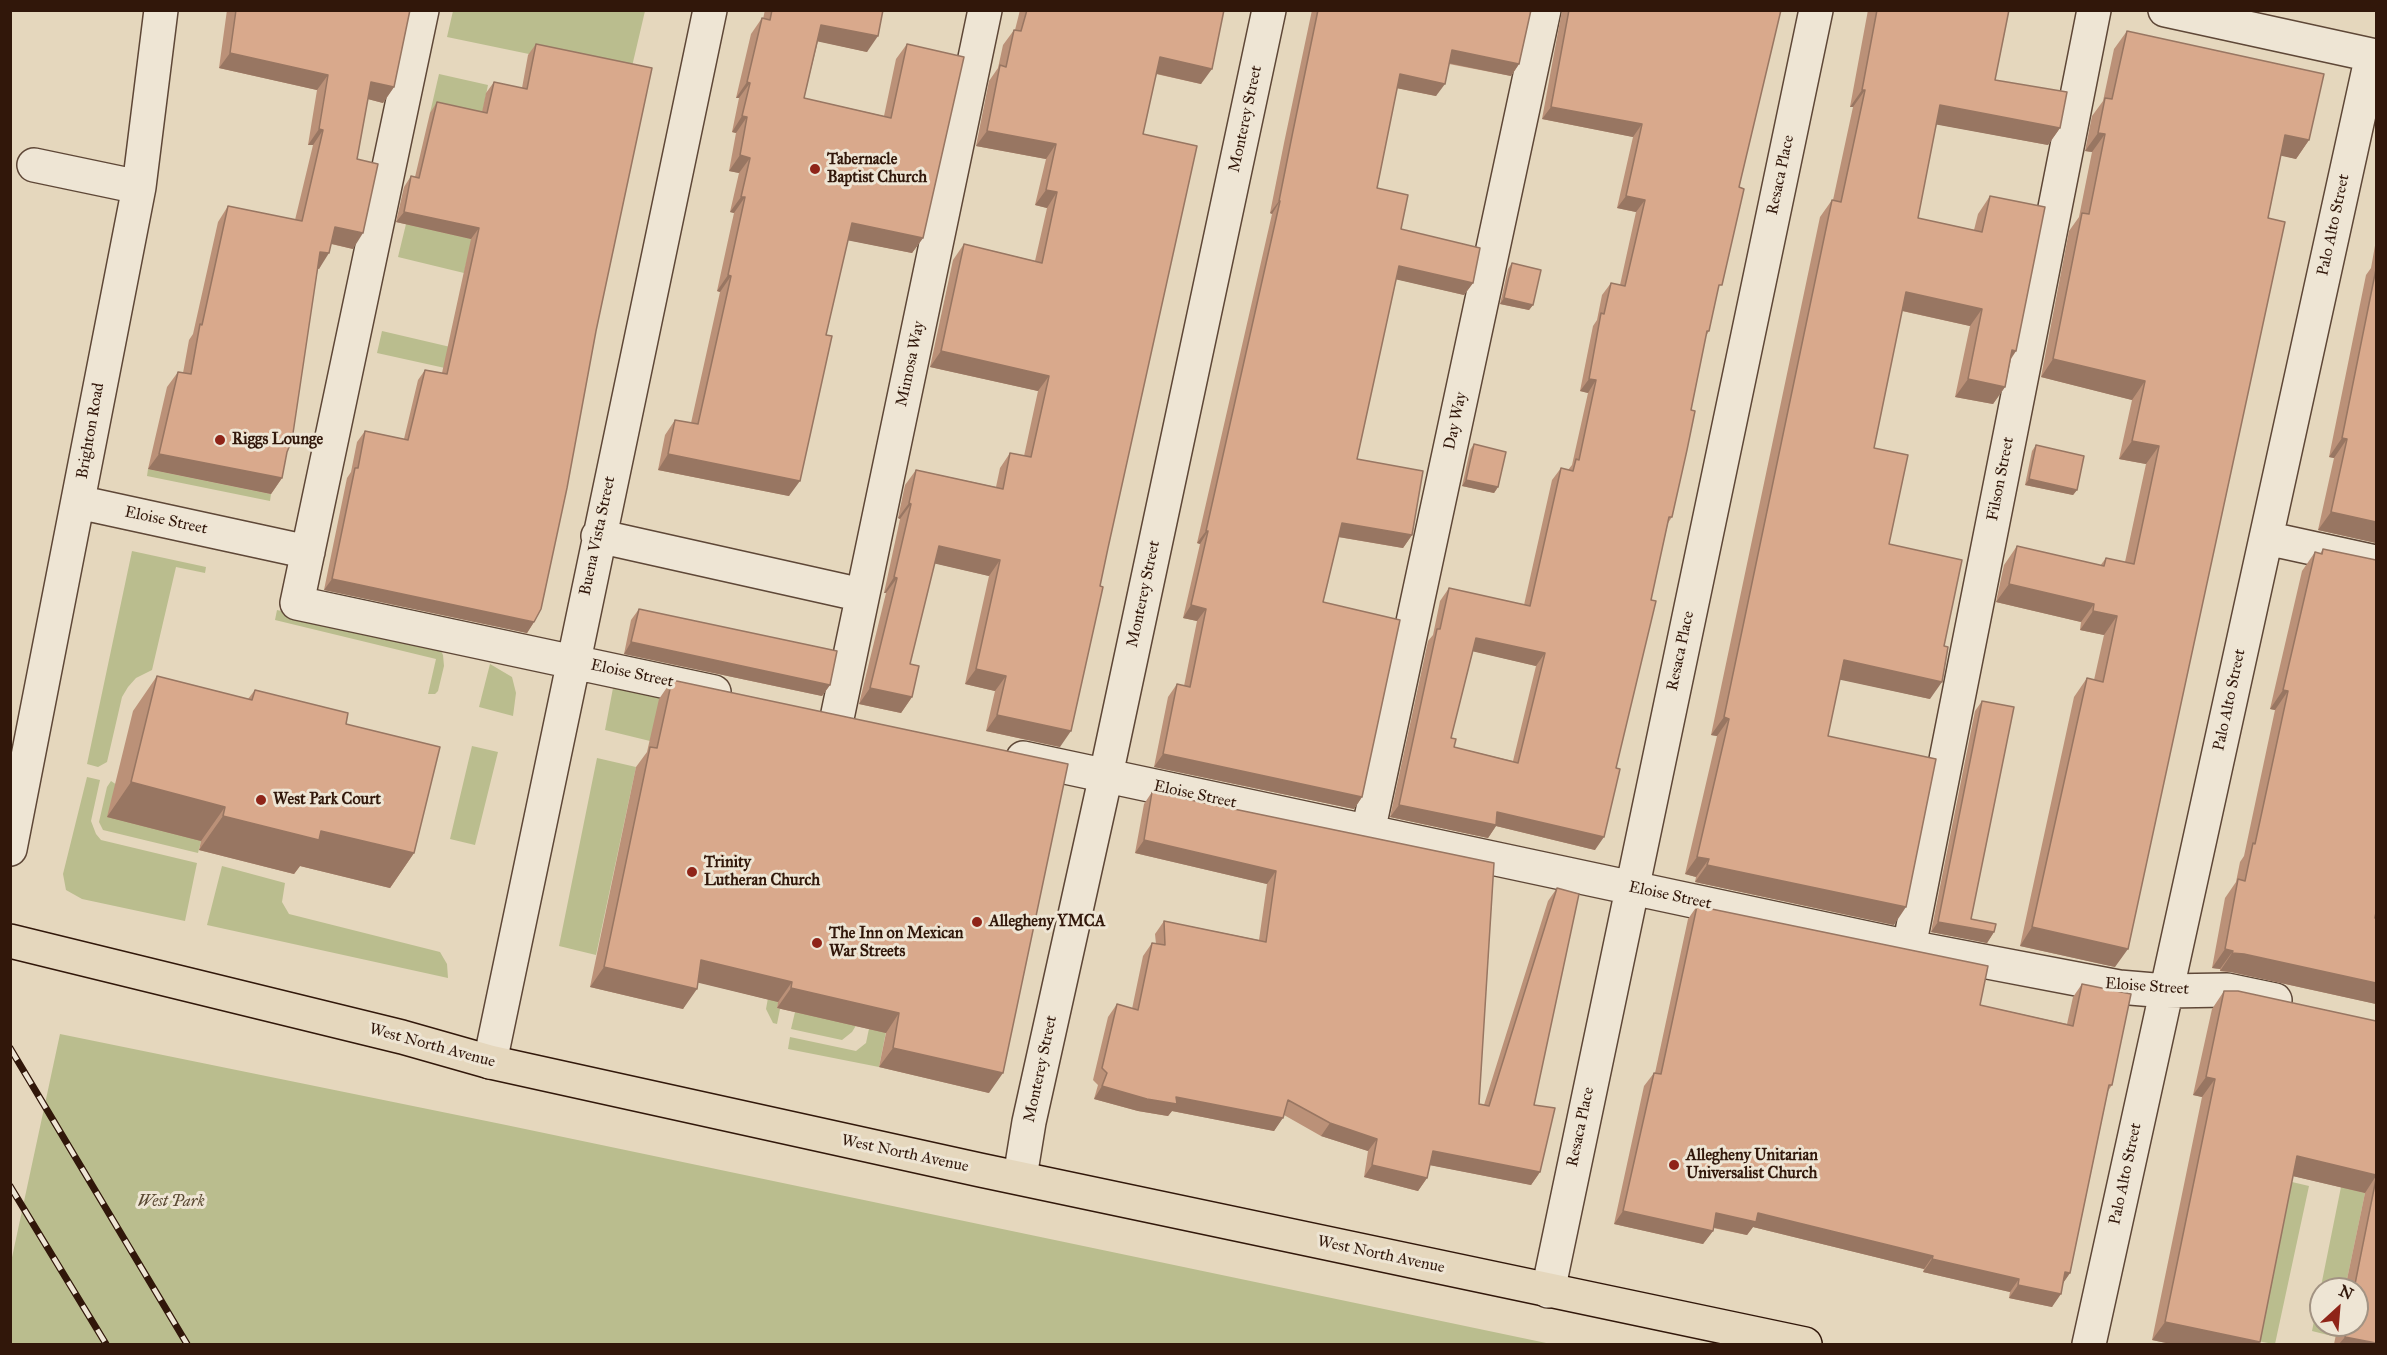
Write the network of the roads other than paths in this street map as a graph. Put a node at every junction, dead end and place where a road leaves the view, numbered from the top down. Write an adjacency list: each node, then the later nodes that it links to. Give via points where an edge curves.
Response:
1 (161, 10): 12 (street, Brighton Road)
2 (422, 10): 16 (street)
3 (710, 10): 14 (street, Buena Vista Street)
4 (985, 10): 18 (street, Mimosa Way)
5 (1269, 10): 25 (street, Monterey Street)
6 (1544, 10): 26 (street, Day Way)
7 (1816, 10): 28 (street, Resaca Place)
8 (2094, 10): 30 (street, Filson Street)
9 (2165, 10): 10 (street)
10 (2374, 55): 15 (street, Palo Alto Street)
11 (34, 165): 12 (street)
12 (139, 187): 13 (street, Brighton Road)
13 (78, 502): 16 (street, Eloise Street); 27 (street, Brighton Road)
14 (598, 536): 18 (street); 19 (street, Buena Vista Street)
15 (2266, 538): 17 (street); 31 (street, Palo Alto Street)
16 (308, 552): 19 (street, Eloise Street, via 297,603)
17 (2376, 562)
18 (862, 595): 22 (street, Mimosa Way)
19 (572, 662): 20 (street, Eloise Street); 33 (street, Buena Vista Street)
20 (747, 699)
21 (804, 711): 22 (street)
22 (837, 718): 23 (street)
23 (871, 725)
24 (997, 752): 25 (street, Eloise Street)
25 (1106, 775): 26 (street, Eloise Street); 34 (street, Monterey Street)
26 (1368, 831): 28 (street, Eloise Street)
27 (10, 849)
28 (1631, 887): 30 (street, Eloise Street); 35 (street, Resaca Place)
29 (10, 941): 33 (main road, West North Avenue)
30 (1909, 947): 31 (street, Eloise Street, via 2119,987)
31 (2166, 991): 32 (street, Eloise Street, via 2227,990); 37 (street, Palo Alto Street)
32 (2307, 1008)
33 (490, 1062): 34 (main road, West North Avenue)
34 (1020, 1177): 35 (main road, West North Avenue)
35 (1548, 1291): 36 (main road, West North Avenue)
36 (1805, 1344)
37 (2089, 1344)

